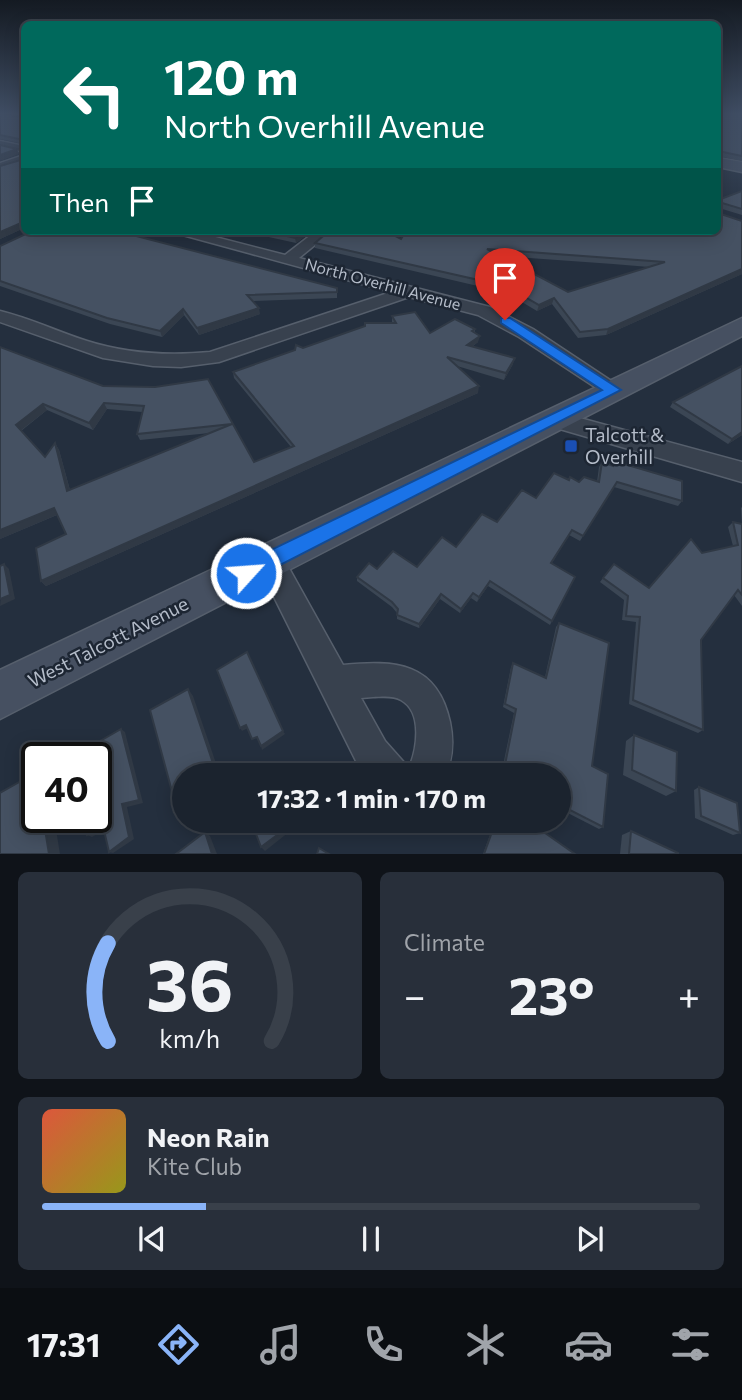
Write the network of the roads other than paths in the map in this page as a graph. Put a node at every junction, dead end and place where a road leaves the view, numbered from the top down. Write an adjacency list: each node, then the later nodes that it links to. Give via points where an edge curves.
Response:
1 (21, 159): 3 (street)
2 (721, 164): 4 (street)
3 (0, 167)
4 (742, 167)
5 (191, 235): 7 (street, North Overhill Avenue)
6 (320, 235): 7 (street)
7 (289, 259): 8 (street, North Overhill Avenue)
8 (410, 291): 9 (street, via 212,358 178,362 108,355); 11 (street, North Overhill Avenue, via 505,320)
9 (0, 316)
10 (742, 326): 11 (street, West Talcott Avenue)
11 (614, 390): 12 (street, West Talcott Avenue)
12 (554, 419): 13 (street); 14 (street, West Talcott Avenue)
13 (742, 472)
14 (270, 561): 15 (street); 16 (street, West Talcott Avenue)
15 (337, 683): 17 (street, via 372,754); 18 (street, via 376,679 415,687 432,710)
16 (0, 695)
17 (381, 763)
18 (432, 763)

